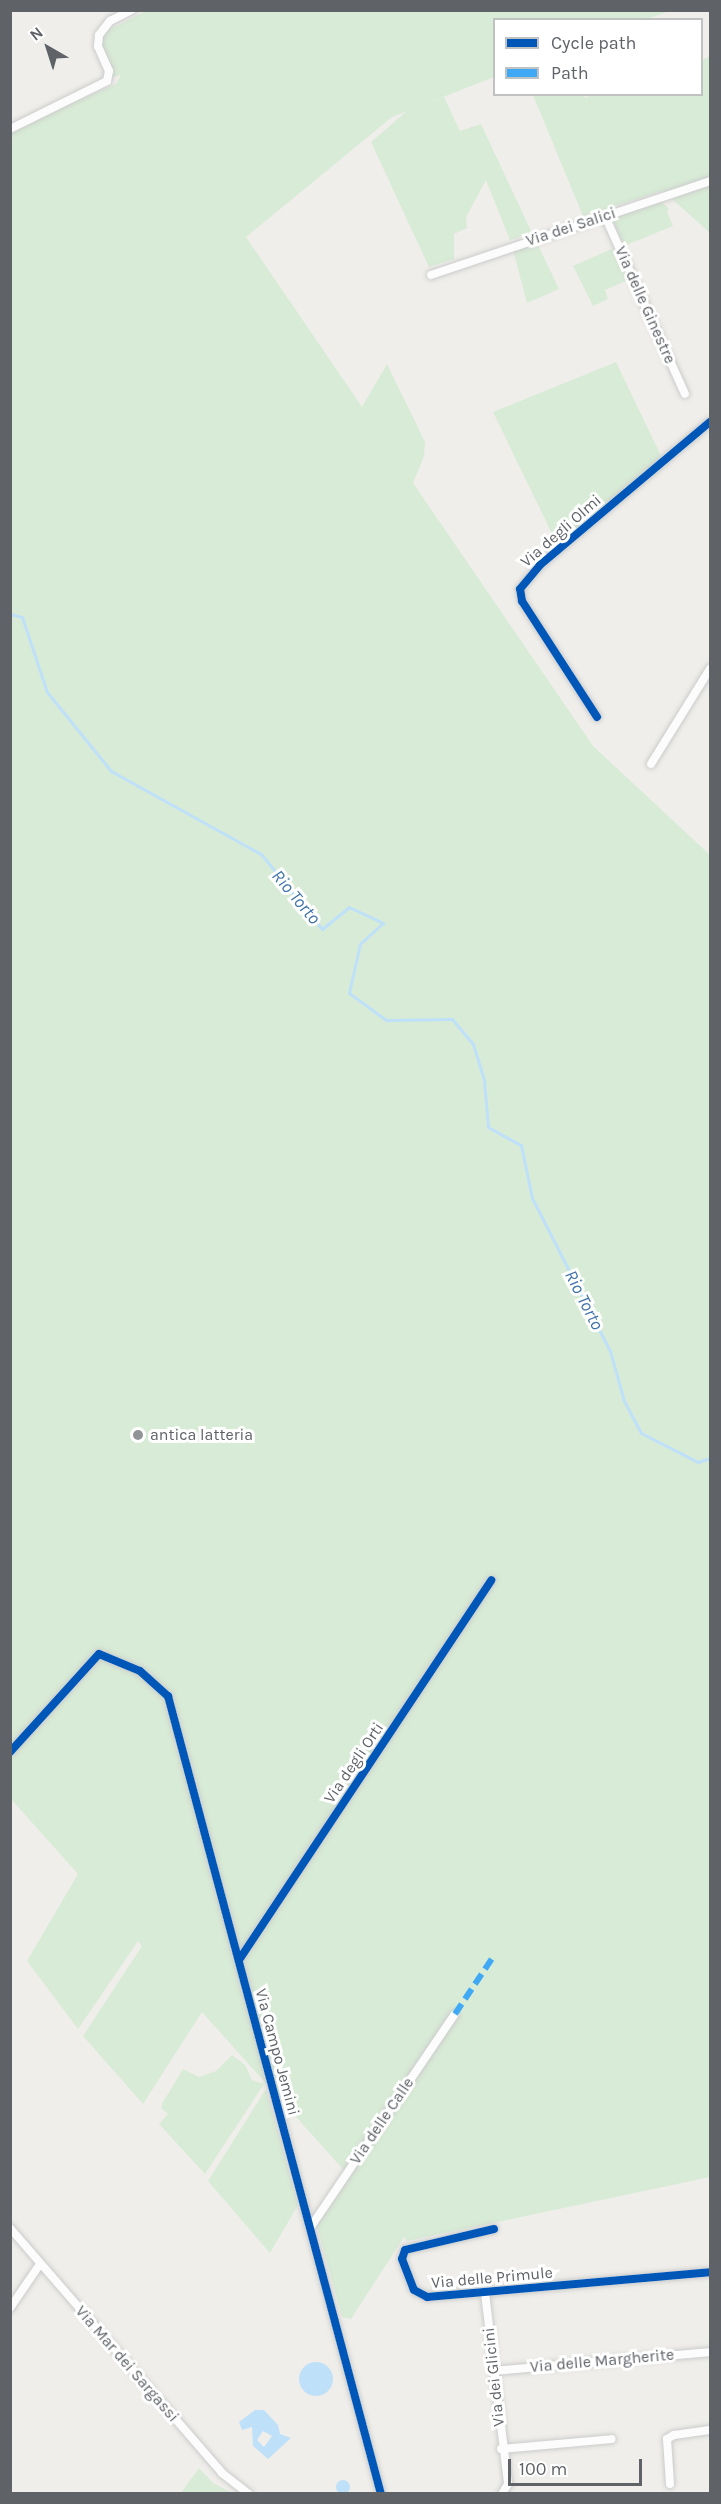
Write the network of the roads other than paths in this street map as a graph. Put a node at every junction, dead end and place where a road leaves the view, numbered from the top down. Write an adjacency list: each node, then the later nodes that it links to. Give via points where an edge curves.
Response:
1 (132, 10): 2 (street, via 110,21 99,35 98,46 110,75 107,81)
2 (10, 129)
3 (711, 181): 4 (street, Via dei Salici)
4 (605, 216): 5 (street, Via dei Salici); 6 (street, Via delle Ginestre)
5 (431, 275)
6 (685, 394)
7 (711, 422): 9 (street, Via degli Olmi, via 540,565 521,586 522,601)
8 (711, 669): 10 (street)
9 (597, 717)
10 (651, 764)
11 (491, 1580): 13 (street, Via degli Orti)
12 (10, 1752): 13 (street, Via Campo Jemini, via 101,1654 140,1671 168,1696)
13 (239, 1960): 16 (street, Via Campo Jemini)
14 (455, 2014): 16 (street, Via delle Calle)
15 (10, 2228): 18 (street, Via Mar dei Sargassi)
16 (310, 2228): 29 (street, Via Campo Jemini)
17 (494, 2229): 20 (street, Via delle Primule, via 409,2247 402,2254 412,2286 421,2296)
18 (40, 2264): 21 (street); 28 (street, Via Mar dei Sargassi, via 222,2473)
19 (711, 2272): 20 (street, Via delle Primule)
20 (485, 2293): 23 (street, Via dei Glicini)
21 (10, 2308)
22 (711, 2352): 23 (street, Via delle Margherite)
23 (494, 2371): 26 (street, Via dei Glicini)
24 (711, 2430): 27 (street, via 672,2435 668,2439)
25 (612, 2439): 26 (street)
26 (501, 2449): 30 (street, Via dei Glicini, via 508,2484)
27 (670, 2484)
28 (249, 2493)
29 (381, 2493)
30 (502, 2493)

